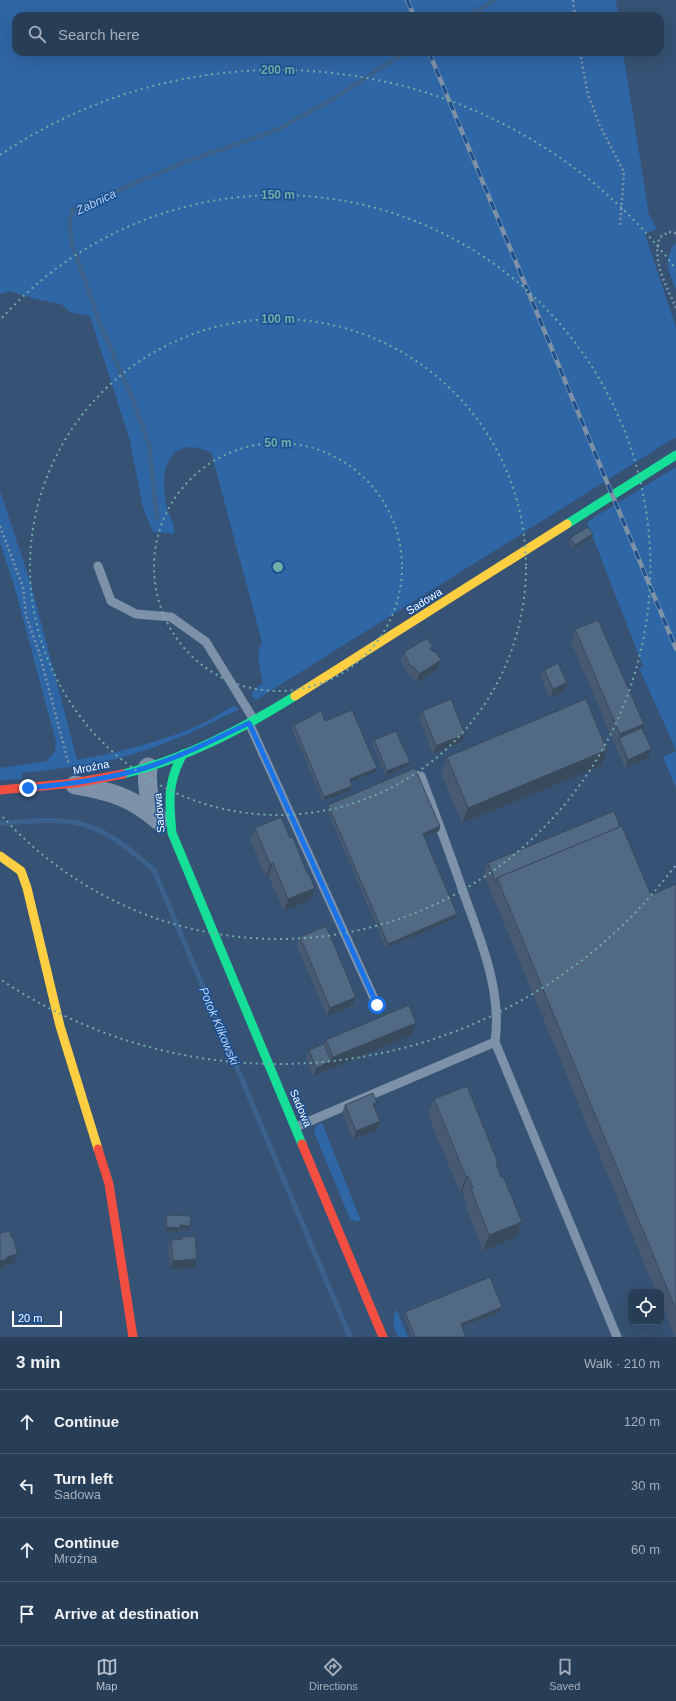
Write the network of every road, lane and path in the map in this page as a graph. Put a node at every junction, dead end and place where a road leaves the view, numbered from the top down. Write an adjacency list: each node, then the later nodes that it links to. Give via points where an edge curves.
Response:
1 (573, 0): 2 (path)
2 (574, 12)
3 (581, 56): 4 (path, via 588,95 599,124 624,172)
4 (620, 225)
5 (676, 233): 6 (path, via 669,232 660,237 657,245 659,265)
6 (676, 308)
7 (676, 455): 10 (street, Sadowa)
8 (0, 526): 14 (path, via 23,587 26,616 39,652 69,765)
9 (98, 566): 10 (lane, via 111,601 136,614 171,617 206,642)
10 (252, 721): 11 (street, Sadowa); 19 (lane)
11 (183, 754): 12 (street, Mroźna); 16 (street, Sadowa, via 173,769)
12 (148, 767): 14 (street, Mroźna); 16 (street, via 158,775); 17 (street, via 150,802)
13 (421, 776): 20 (lane, via 481,942 493,987 498,1025)
14 (70, 784): 15 (street, Mroźna); 17 (street, via 110,791 131,800)
15 (0, 790)
16 (168, 791): 17 (street, Sadowa)
17 (165, 827): 21 (street, Sadowa)
18 (0, 856): 22 (street, via 21,871 27,888 60,1026 109,1184)
19 (377, 1005)
20 (495, 1042): 21 (lane); 24 (lane)
21 (296, 1127): 23 (street, Sadowa)
22 (133, 1337)
23 (383, 1337)
24 (618, 1337)

